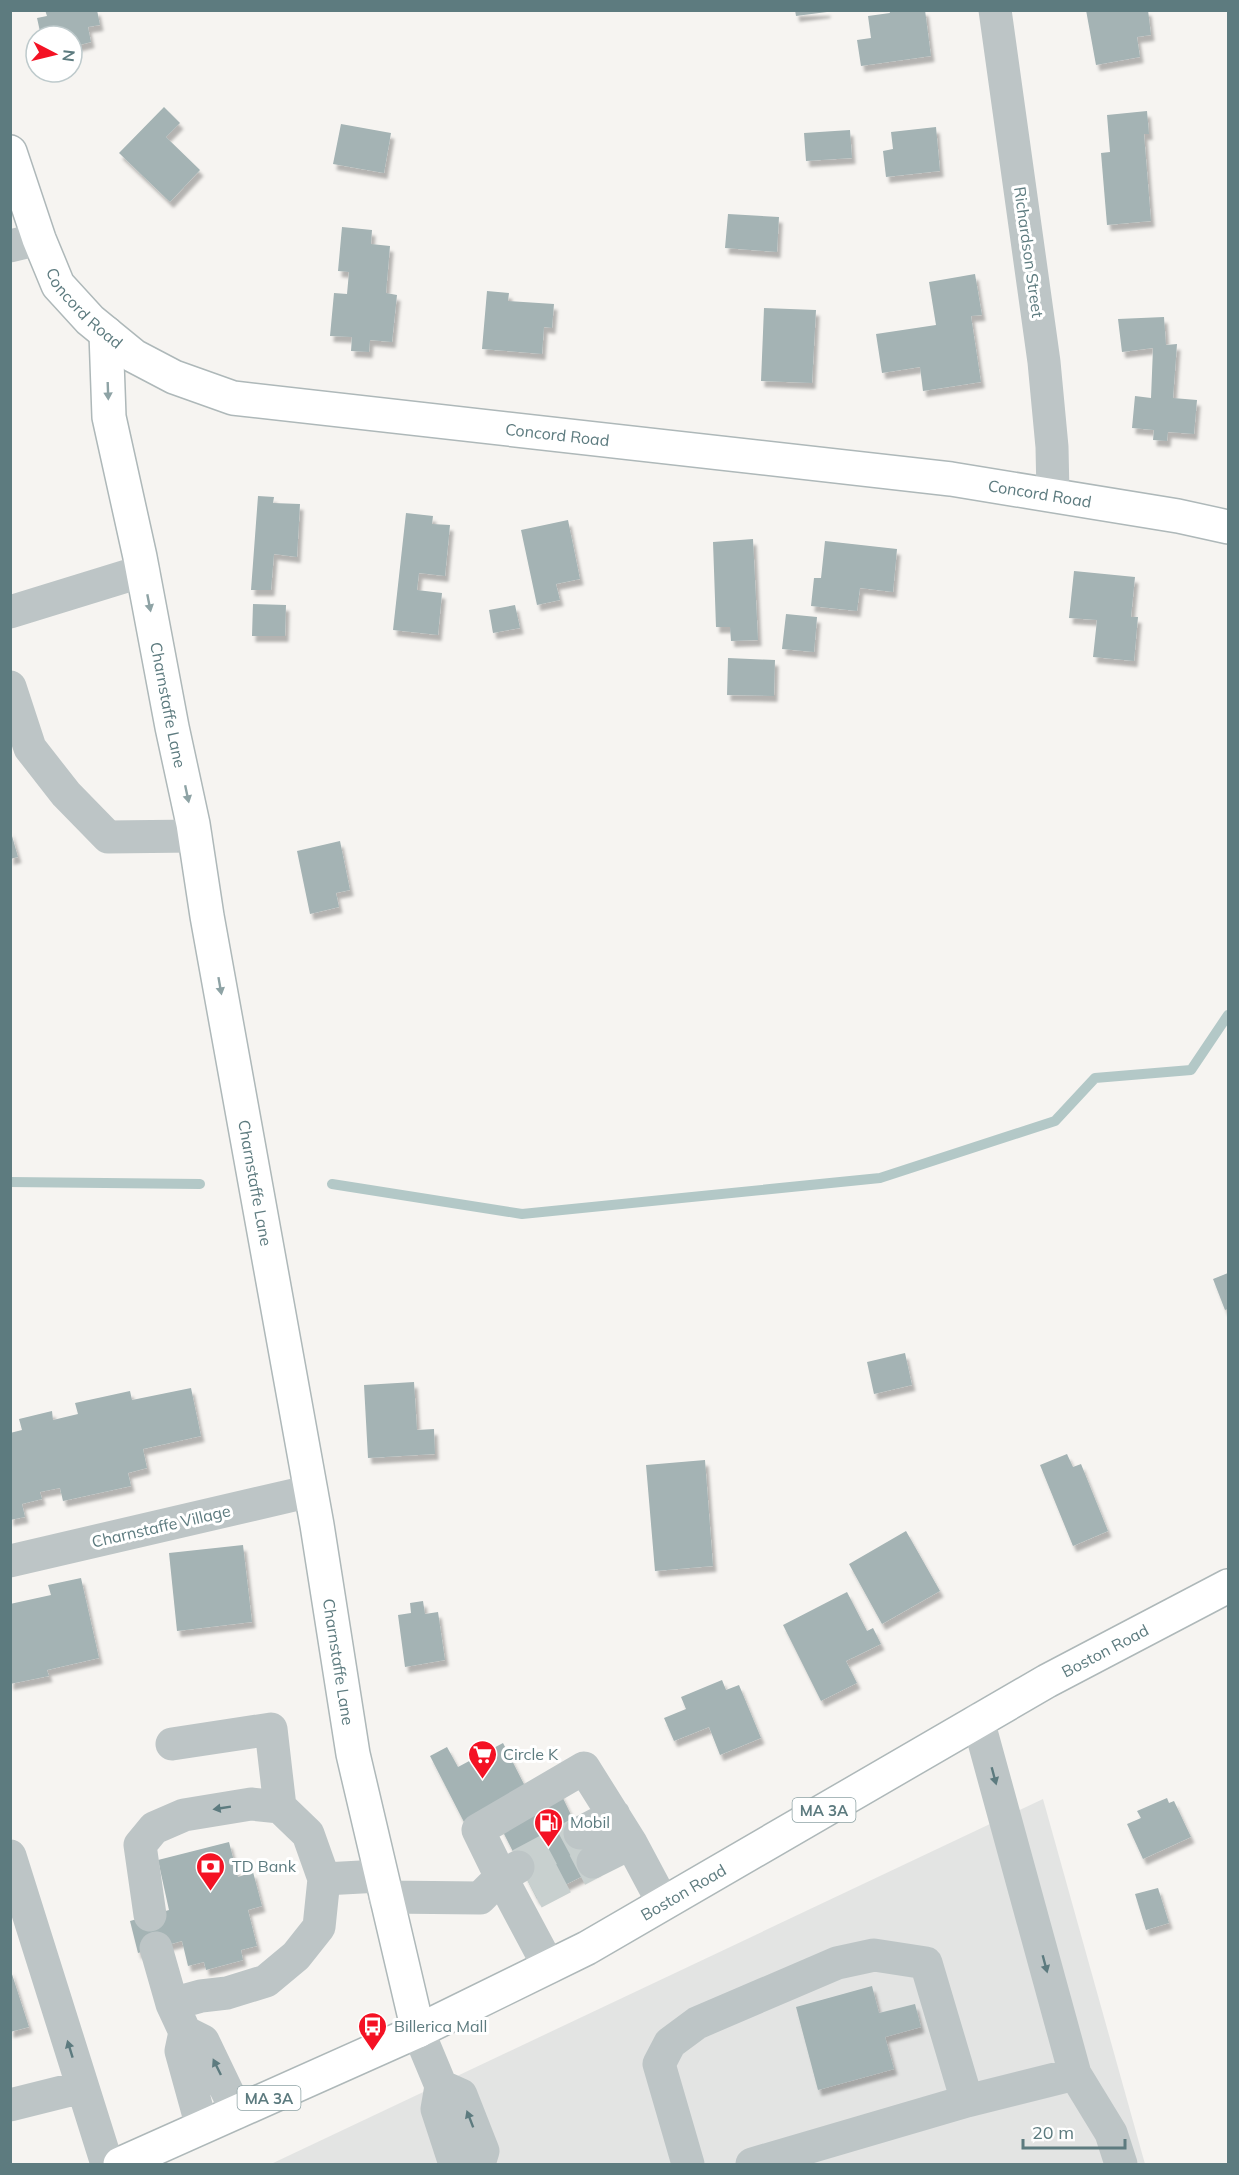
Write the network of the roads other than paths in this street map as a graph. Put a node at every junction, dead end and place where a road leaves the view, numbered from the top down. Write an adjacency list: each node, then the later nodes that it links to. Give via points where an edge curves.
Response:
1 (995, 10): 5 (street, Richardson Street, via 1044,362)
2 (10, 153): 3 (main road, Concord Road)
3 (25, 242): 4 (main road, Concord Road, via 58,285)
4 (106, 333): 5 (main road, Concord Road, via 134,356 174,377 233,398 951,479); 7 (main road, Charnstaffe Lane, one-way to 7, via 109,417)
5 (1053, 495): 6 (main road, Concord Road)
6 (1228, 527)
7 (143, 571): 8 (street); 11 (main road, Charnstaffe Lane, one-way to 11)
8 (10, 612)
9 (10, 687): 10 (street)
10 (20, 751): 11 (street, via 108,837)
11 (195, 836): 12 (main road, Charnstaffe Lane, one-way to 12)
12 (311, 1491): 13 (street, Charnstaffe Village); 25 (main road, Charnstaffe Lane, via 353,1754)
13 (10, 1561)
14 (1228, 1586): 15 (main road, Boston Road / MA 3A)
15 (978, 1720): 26 (main road, Boston Road / MA 3A); 32 (street, one-way to 32)
16 (172, 1744): 17 (street, via 271,1729)
17 (280, 1807): 23 (street, via 308,1834); 27 (street, one-way to 27, via 250,1804 216,1809 184,1815 154,1828 140,1845)
18 (614, 1815): 19 (street); 20 (street); 24 (street, via 584,1768 478,1830)
19 (580, 1833)
20 (631, 1843): 22 (street); 26 (street)
21 (10, 1856): 34 (street, one-way to 21)
22 (593, 1862)
23 (324, 1879): 25 (street); 30 (street, via 319,1928 296,1956 266,1981 201,1996)
24 (518, 1884): 25 (street, via 480,1898); 29 (street)
25 (383, 1886): 31 (main road, Charnstaffe Lane)
26 (663, 1903): 29 (main road, Boston Road / MA 3A)
27 (150, 1915)
28 (156, 1948): 30 (street)
29 (549, 1967): 31 (main road, Boston Road / MA 3A)
30 (178, 2018): 37 (street, one-way to 30, via 203,2041); 38 (street, via 181,2050)
31 (418, 2031): 33 (street); 37 (main road, Boston Road / MA 3A)
32 (1076, 2074): 35 (street); 45 (street, via 1111,2133)
33 (441, 2086): 41 (street, via 437,2109); 42 (street, one-way to 33, via 483,2151 461,2095)
34 (82, 2087): 36 (street); 39 (street)
35 (968, 2101): 43 (street, via 926,1963 874,1955 837,1963 697,2023 670,2043 659,2064); 44 (street)
36 (10, 2105)
37 (237, 2112): 38 (main road, Boston Road / MA 3A)
38 (202, 2127): 40 (main road, Boston Road / MA 3A)
39 (107, 2164)
40 (120, 2164)
41 (458, 2164)
42 (479, 2164)
43 (688, 2164)
44 (752, 2164)
45 (1121, 2164)

